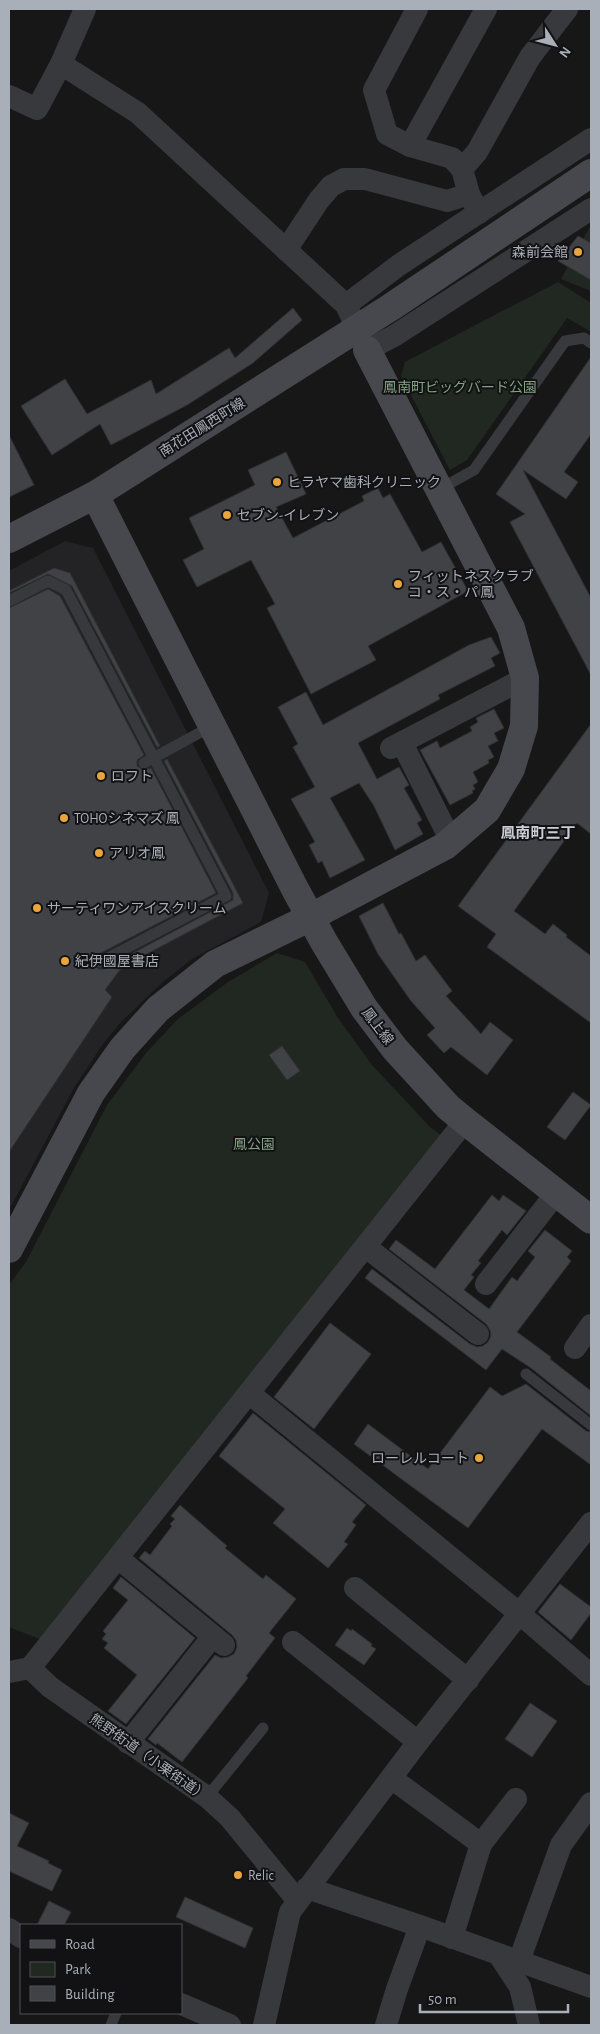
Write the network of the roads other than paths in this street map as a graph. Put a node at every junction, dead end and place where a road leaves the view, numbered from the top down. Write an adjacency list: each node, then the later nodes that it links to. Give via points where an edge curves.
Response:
1 (85, 9): 5 (street)
2 (417, 9): 8 (street, via 374,90 387,134)
3 (486, 9): 8 (street)
4 (568, 9): 9 (street, via 530,57 477,152)
5 (61, 64): 6 (street, via 37,109); 13 (street, via 138,113)
6 (9, 96)
7 (591, 139): 11 (street)
8 (410, 146): 9 (street, via 452,158)
9 (462, 168): 11 (street)
10 (591, 173): 14 (street, 南花田鳳西町線)
11 (474, 203): 13 (street, via 447,201 365,179 344,179 331,186 319,200); 14 (street, via 399,265)
12 (591, 209): 14 (street, via 394,336)
13 (286, 250): 14 (street)
14 (357, 328): 16 (street); 17 (street, 南花田鳳西町線)
15 (591, 343): 16 (lane, via 584,338 565,341 474,470)
16 (440, 489): 20 (street, via 511,628)
17 (95, 495): 18 (street, 南花田鳳西町線); 21 (street, 鳳上線)
18 (9, 539)
19 (9, 601): 25 (lane, bridge, via 48,580 66,590 226,896)
20 (525, 678): 23 (street, via 524,726 511,770 486,810); 23 (street, via 396,745)
21 (212, 726): 22 (lane); 24 (street, 鳳上線)
22 (144, 763)
23 (452, 841): 24 (street)
24 (311, 917): 26 (street, 鳳上線, via 364,1008 396,1049); 30 (street, via 215,964 152,1016 122,1049 91,1093)
25 (100, 962)
26 (464, 1121): 27 (street, 鳳上線); 29 (street)
27 (557, 1192): 28 (street, 鳳上線); 31 (street)
28 (591, 1220)
29 (366, 1247): 33 (street); 36 (street)
30 (9, 1249)
31 (486, 1284)
32 (591, 1325): 34 (street)
33 (478, 1334)
34 (575, 1348)
35 (526, 1374): 37 (lane)
36 (249, 1392): 39 (street); 41 (street)
37 (591, 1425)
38 (591, 1523): 41 (street)
39 (118, 1558): 43 (street); 48 (street, via 218,1640)
40 (355, 1588): 45 (street)
41 (520, 1614): 44 (street); 45 (street)
42 (292, 1642): 47 (street)
43 (19, 1670): 48 (street, 熊野街道（小栗街道）, via 50,1687)
44 (591, 1675)
45 (468, 1680): 47 (street)
46 (263, 1728): 50 (lane)
47 (418, 1742): 49 (street)
48 (128, 1743): 50 (street, 熊野街道（小栗街道）)
49 (391, 1778): 53 (street); 54 (street)
50 (207, 1797): 54 (street, 熊野街道（小栗街道）)
51 (516, 1799): 53 (street)
52 (591, 1803): 59 (street, via 562,1845)
53 (481, 1844): 58 (street)
54 (303, 1894): 55 (street); 63 (street, via 290,1912)
55 (420, 1926): 58 (street); 64 (street)
56 (9, 1929): 57 (street)
57 (20, 1936)
58 (452, 1938): 59 (street)
59 (509, 1958): 60 (street); 65 (street, via 520,1987)
60 (591, 1987)
61 (182, 2004): 62 (street)
62 (230, 2025)
63 (264, 2025)
64 (386, 2025)
65 (528, 2025)

